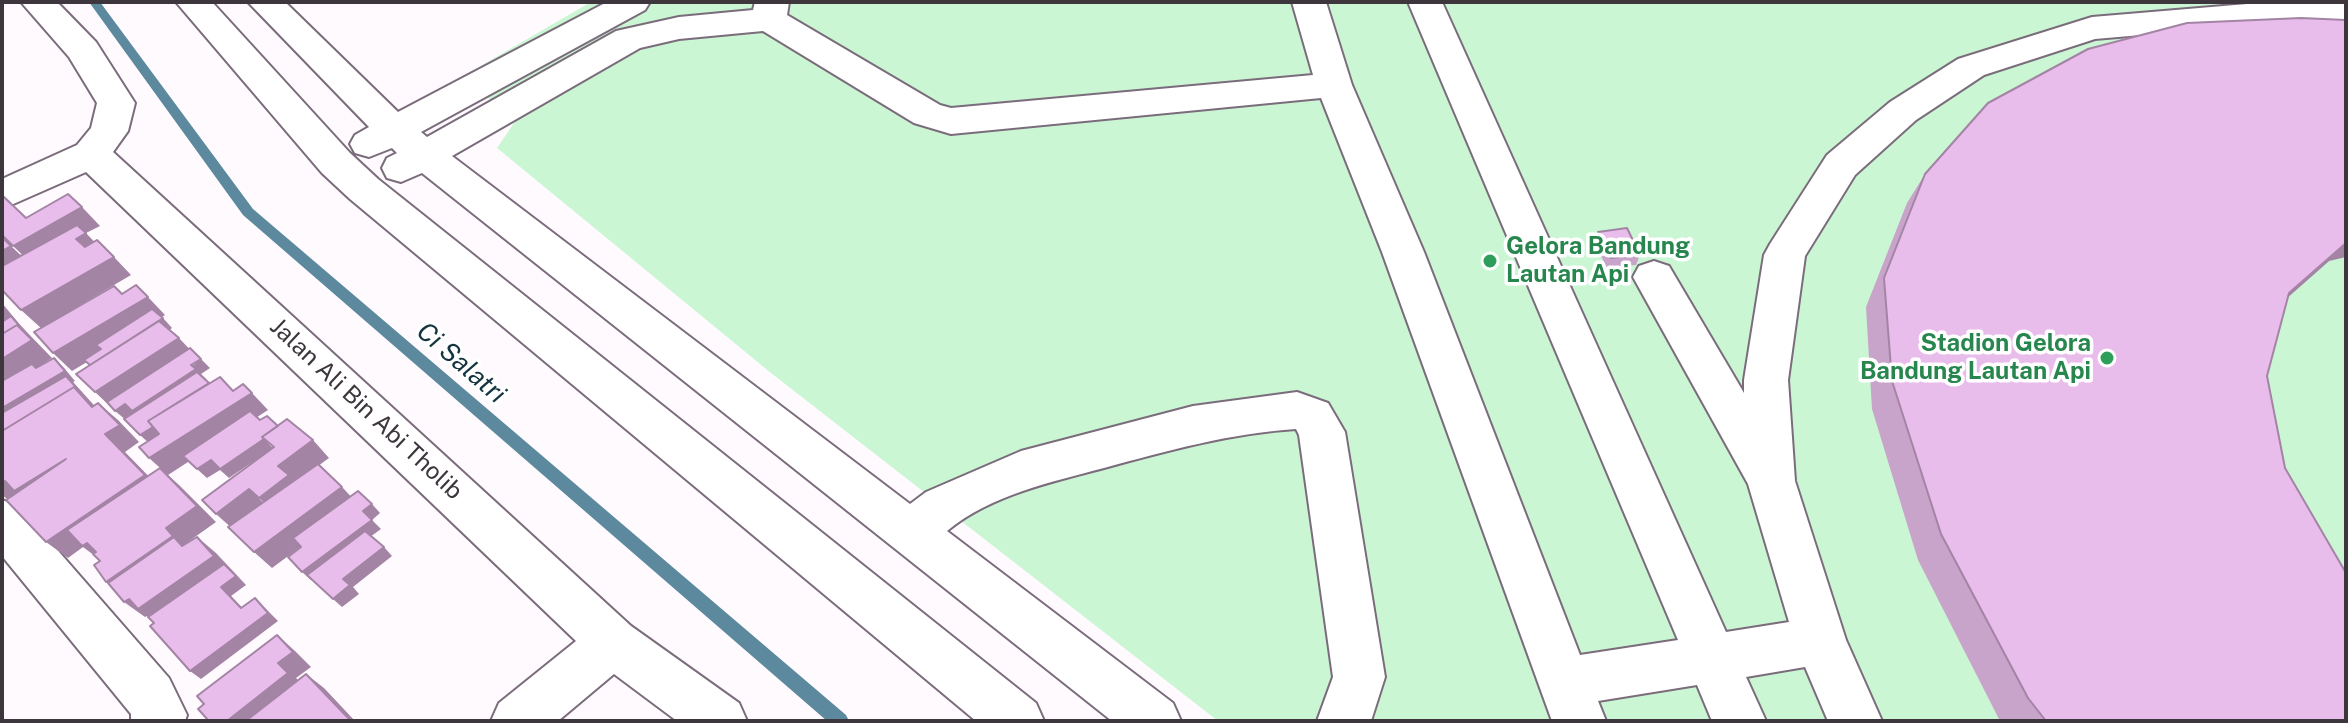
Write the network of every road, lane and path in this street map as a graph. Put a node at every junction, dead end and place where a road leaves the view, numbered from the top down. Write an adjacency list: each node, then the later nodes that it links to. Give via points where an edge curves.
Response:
1 (38, 2): 13 (street, via 83,50 116,103 109,131)
2 (193, 2): 14 (street)
3 (265, 2): 12 (street)
4 (633, 2): 12 (street)
5 (1309, 2): 11 (street)
6 (1425, 2): 22 (street)
7 (771, 10): 10 (street); 11 (street, via 927,114 951,121)
8 (2086, 15): 9 (street); 17 (street, via 1971,67 1903,111 1841,165 1785,255 1766,380)
9 (2346, 15)
10 (656, 17): 12 (street, via 629,39)
11 (1334, 85): 23 (street, via 1403,252)
12 (409, 142): 14 (street); 18 (street)
13 (91, 154): 15 (street); 21 (street, Jalan Ali Bin Abi Tholib)
14 (350, 176): 27 (street)
15 (2, 195)
16 (1654, 277): 17 (street)
17 (1771, 481): 20 (street)
18 (910, 533): 28 (street); 29 (street, via 943,506 1021,471 1193,425 1297,410 1312,416 1322,432 1359,677)
19 (10, 547): 24 (street, via 150,696)
20 (1820, 641): 22 (street); 31 (street)
21 (613, 643): 25 (street); 26 (street, Jalan Ali Bin Abi Tholib)
22 (1712, 658): 23 (street); 30 (street)
23 (1571, 701)
24 (158, 721)
25 (518, 721)
26 (720, 721)
27 (1017, 721)
28 (1154, 721)
29 (1344, 721)
30 (1739, 721)
31 (1855, 721)

